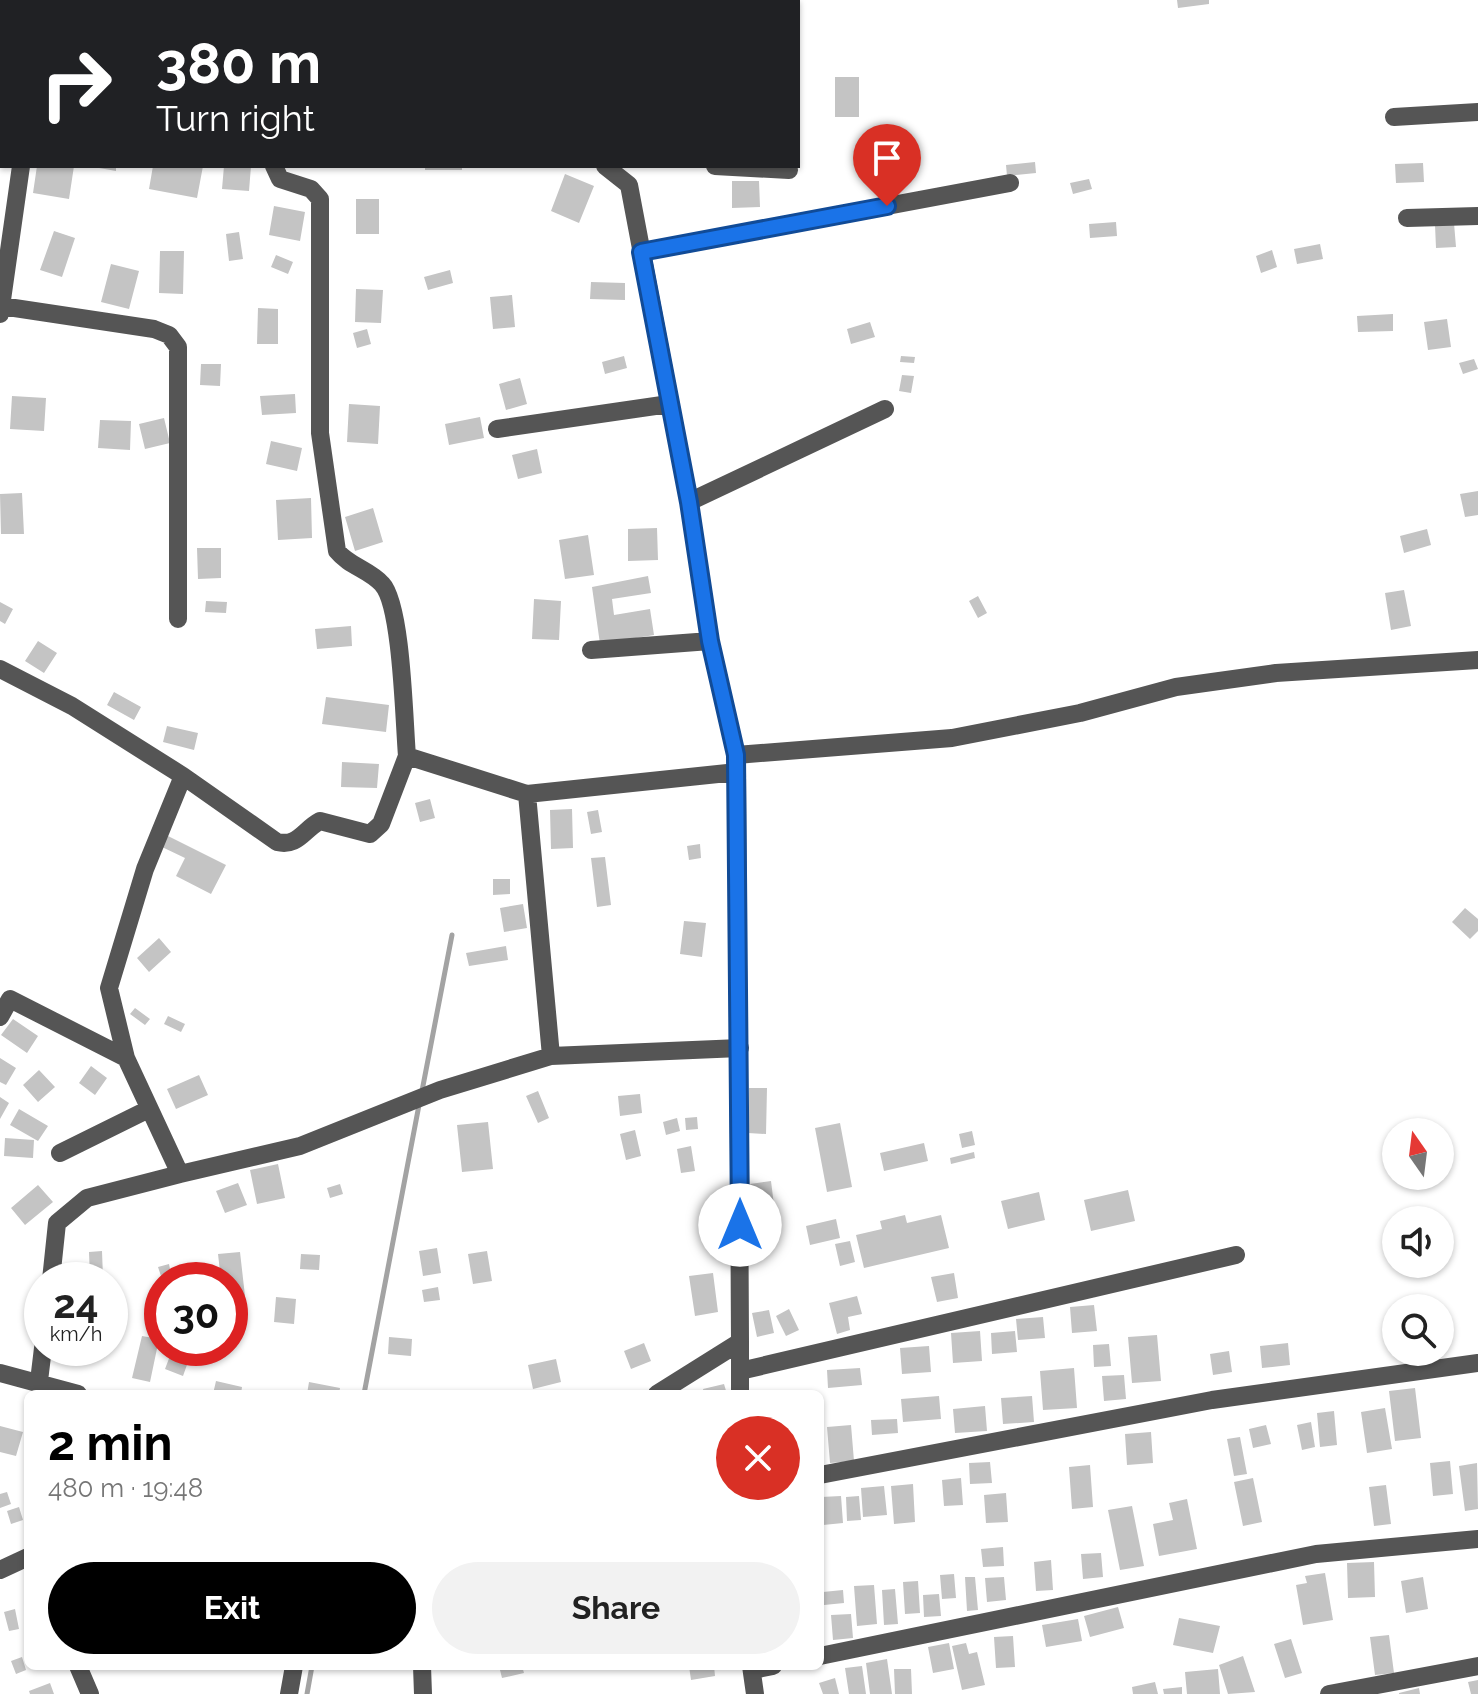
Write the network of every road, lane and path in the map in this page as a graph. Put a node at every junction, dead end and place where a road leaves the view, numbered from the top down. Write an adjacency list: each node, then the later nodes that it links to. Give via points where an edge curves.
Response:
1 (1478, 112): 2 (street)
2 (1394, 117)
3 (21, 168): 12 (street)
4 (275, 168): 22 (street, via 280,179 311,189 320,199 320,433 337,551 383,584 394,608)
5 (608, 168): 11 (street, via 629,185)
6 (752, 168): 7 (street)
7 (789, 170)
8 (1010, 183): 11 (street)
9 (1478, 216): 10 (street)
10 (1407, 218)
11 (641, 252): 13 (street)
12 (1, 310): 17 (street, via 154,329 169,335 178,347)
13 (669, 404): 15 (street); 16 (street)
14 (885, 409): 16 (street)
15 (497, 429)
16 (689, 502): 18 (street)
17 (178, 619)
18 (710, 641): 19 (street); 23 (street)
19 (591, 650)
20 (1478, 660): 23 (street, via 1276,673 1176,687 1080,713 952,738)
21 (0, 669): 24 (street, via 72,706)
22 (407, 756): 24 (street, via 381,824 370,834 320,821 288,845); 25 (street)
23 (736, 764): 25 (street); 28 (street)
24 (183, 776): 30 (street, via 145,869 109,988)
25 (527, 794): 29 (street)
26 (5, 996): 27 (street); 30 (street)
27 (0, 1017)
28 (740, 1048): 29 (street); 36 (street)
29 (551, 1056): 33 (street, via 440,1090 300,1146)
30 (126, 1058): 31 (street)
31 (149, 1109): 32 (street); 33 (street)
32 (60, 1153)
33 (180, 1174): 35 (street, via 87,1198 57,1223)
34 (1236, 1255): 39 (street)
35 (53, 1262)
36 (740, 1342): 39 (street); 43 (street)
37 (1478, 1363): 45 (street, via 1212,1400)
38 (41, 1366): 41 (street)
39 (740, 1371): 44 (street)
40 (0, 1373): 41 (street)
41 (39, 1381): 42 (street)
42 (66, 1390)
43 (663, 1390)
44 (740, 1390)
45 (824, 1474)
46 (1478, 1539): 49 (street, via 1316,1554)
47 (24, 1559): 48 (street)
48 (0, 1570)
49 (824, 1655)
50 (1478, 1666): 59 (street)
51 (80, 1670): 55 (street)
52 (293, 1670): 56 (street)
53 (422, 1670): 57 (street)
54 (752, 1670): 58 (street)
55 (90, 1694)
56 (289, 1694)
57 (423, 1694)
58 (755, 1694)
59 (1329, 1694)

